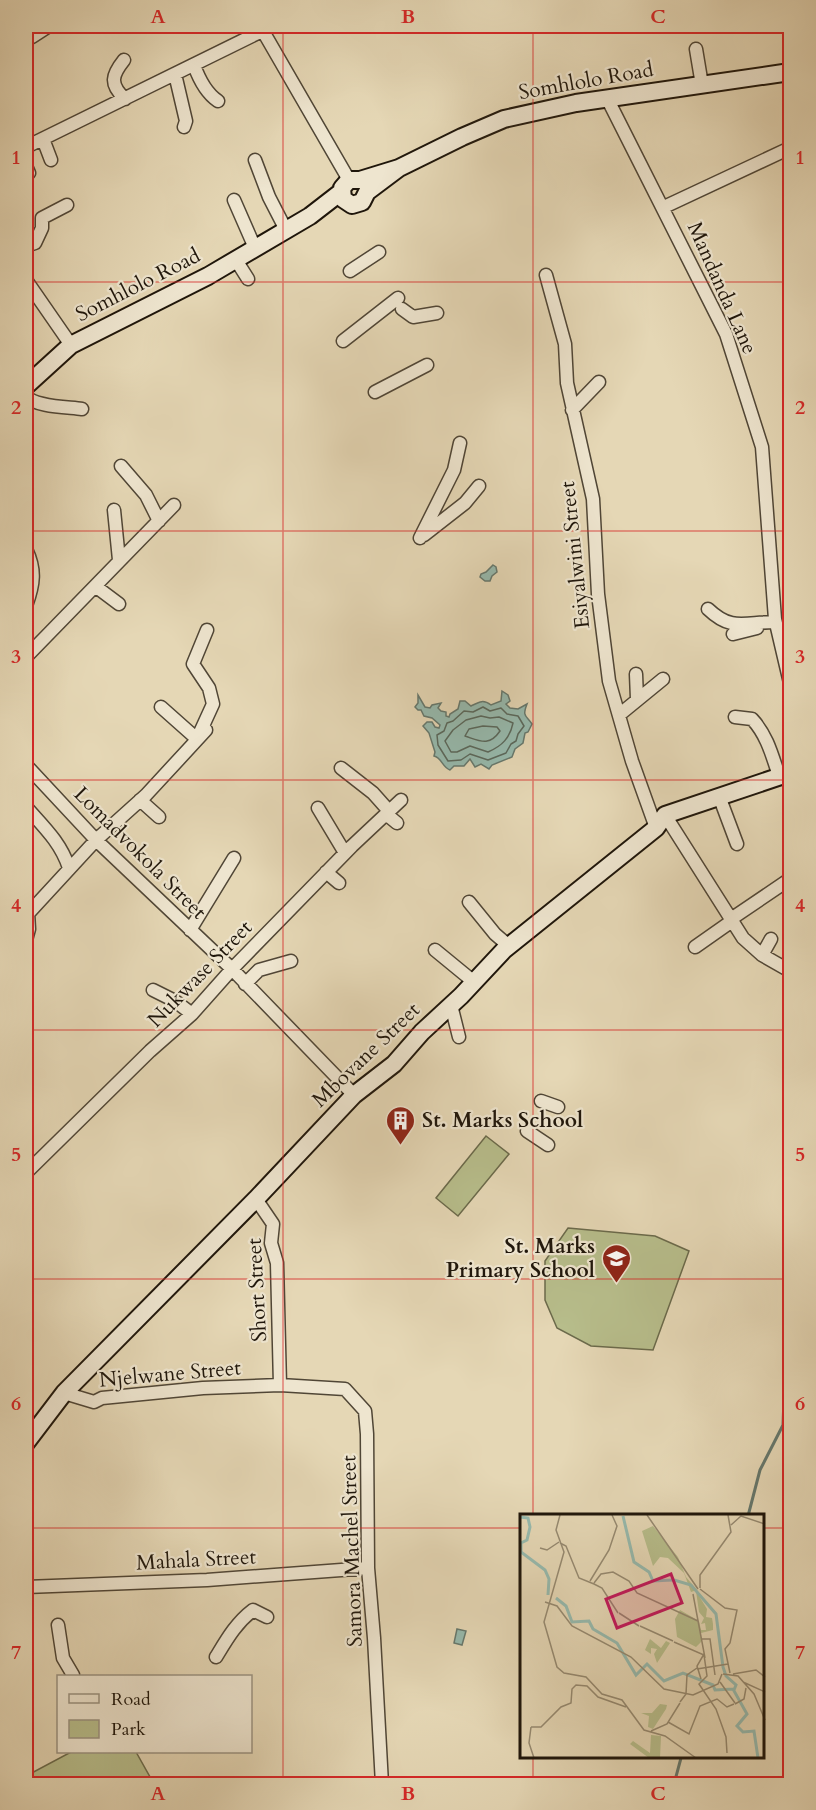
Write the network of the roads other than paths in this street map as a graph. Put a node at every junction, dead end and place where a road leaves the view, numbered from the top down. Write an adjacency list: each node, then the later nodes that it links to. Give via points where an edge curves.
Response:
1 (49, 26): 5 (street)
2 (788, 26): 4 (street)
3 (261, 28): 8 (street); 21 (street)
4 (790, 29)
5 (32, 37)
6 (696, 49): 11 (street)
7 (124, 60): 13 (street, via 115,71 114,83)
8 (194, 65): 10 (street); 14 (street, via 210,95)
9 (790, 72): 11 (street, Somhlolo Road)
10 (175, 74): 13 (street); 15 (street, via 186,121)
11 (702, 85): 12 (street, Somhlolo Road)
12 (607, 98): 21 (street, Somhlolo Road, via 504,119); 24 (street, Mandanda Lane)
13 (125, 99): 16 (street)
14 (219, 101)
15 (183, 127)
16 (43, 139): 17 (street); 19 (street)
17 (26, 147)
18 (790, 148): 24 (street)
19 (51, 160)
20 (255, 160): 25 (street)
21 (353, 190): 25 (street, Somhlolo Road)
22 (234, 200): 27 (street)
23 (68, 205): 26 (street, via 42,218 35,243)
24 (664, 207): 56 (street, Mandanda Lane, via 726,334 762,447)
25 (286, 230): 27 (street, Somhlolo Road)
26 (26, 246)
27 (255, 248): 29 (street, Somhlolo Road)
28 (379, 252): 30 (street)
29 (236, 260): 32 (street); 36 (street, Somhlolo Road)
30 (350, 271)
31 (546, 274): 43 (street, Esiyalwini Street, via 565,344)
32 (248, 279)
33 (26, 280): 36 (street)
34 (437, 313): 35 (street, via 413,317 400,304)
35 (343, 341)
36 (71, 345): 39 (street, Somhlolo Road)
37 (427, 365): 40 (street)
38 (599, 382): 43 (street)
39 (26, 386)
40 (375, 392)
41 (26, 396): 42 (street, via 47,405)
42 (82, 409)
43 (572, 410): 65 (street, Esiyalwini Street, via 593,499 599,603 609,681)
44 (460, 444): 46 (street, via 454,470 420,537 465,503)
45 (121, 466): 49 (street, via 146,495)
46 (479, 486)
47 (174, 505): 49 (street)
48 (114, 510): 51 (street)
49 (159, 521): 51 (street)
50 (26, 549): 54 (street, via 32,561 33,586)
51 (119, 560): 52 (street)
52 (95, 586): 53 (street); 59 (street)
53 (119, 604)
54 (26, 606)
55 (708, 609): 56 (street, via 720,621 731,624)
56 (776, 622): 58 (street); 62 (street, Mandanda Lane)
57 (207, 630): 67 (street, via 193,664 209,688 213,704)
58 (733, 634)
59 (26, 657)
60 (636, 674): 63 (street)
61 (663, 679): 63 (street)
62 (790, 683)
63 (638, 699): 65 (street)
64 (161, 707): 67 (street)
65 (619, 715): 78 (street, Esiyalwini Street)
66 (735, 717): 70 (street, via 752,719 761,729)
67 (201, 734): 72 (street)
68 (26, 765): 80 (street, Lomadvokola Street)
69 (342, 768): 76 (street, via 373,793)
70 (786, 777): 71 (street, Mbovane Street)
71 (719, 796): 78 (street, Mbovane Street); 81 (street)
72 (140, 800): 77 (street); 80 (street)
73 (401, 800): 76 (street, Nukwase Street)
74 (27, 808): 84 (street, via 54,838)
75 (318, 808): 82 (street)
76 (388, 812): 79 (street); 82 (street, Nukwase Street)
77 (159, 817)
78 (660, 821): 90 (street, Esiyalwini Street); 94 (street, Mbovane Street)
79 (397, 823)
80 (96, 840): 84 (street); 91 (street, Lomadvokola Street)
81 (737, 844)
82 (345, 853): 85 (street, Nukwase Street)
83 (234, 858): 91 (street)
84 (69, 868): 89 (street)
85 (326, 872): 87 (street); 99 (street, Nukwase Street)
86 (790, 879): 90 (street)
87 (339, 883)
88 (469, 902): 94 (street)
89 (27, 914): 93 (street)
90 (732, 920): 95 (street); 97 (street, Esiyalwini Street, via 743,938)
91 (190, 930): 99 (street, Lomadvokola Street)
92 (771, 939): 97 (street)
93 (26, 940)
94 (509, 946): 101 (street, Mbovane Street)
95 (695, 947)
96 (435, 950): 101 (street)
97 (762, 955): 100 (street, Esiyalwini Street)
98 (291, 961): 102 (street, via 259,970)
99 (232, 969): 102 (street, Lomadvokola Street); 105 (street, Nukwase Street)
100 (790, 971)
101 (474, 982): 104 (street, Mbovane Street)
102 (245, 984): 107 (street, Lomadvokola Street)
103 (153, 990): 105 (street)
104 (451, 1005): 106 (street); 107 (street, Mbovane Street, via 394,1064)
105 (192, 1014): 112 (street, Nukwase Street)
106 (459, 1037)
107 (354, 1095): 113 (street, Mbovane Street)
108 (541, 1101): 109 (street)
109 (558, 1107)
110 (527, 1131): 111 (street)
111 (548, 1145)
112 (26, 1173)
113 (256, 1199): 114 (street, Short Street, via 273,1224); 115 (street, Mbovane Street)
114 (280, 1385): 115 (street, Njelwane Street, via 203,1388 94,1402); 117 (street, Samora Machel Street, via 345,1389 365,1411)
115 (64, 1393): 116 (street, Mbovane Street)
116 (27, 1438)
117 (368, 1568): 118 (street, Mahala Street, via 207,1580); 123 (street, Samora Machel Street)
118 (26, 1587)
119 (267, 1617): 121 (street, via 254,1610 244,1617)
120 (58, 1625): 122 (street, via 63,1658)
121 (216, 1657)
122 (73, 1675)
123 (382, 1785)

